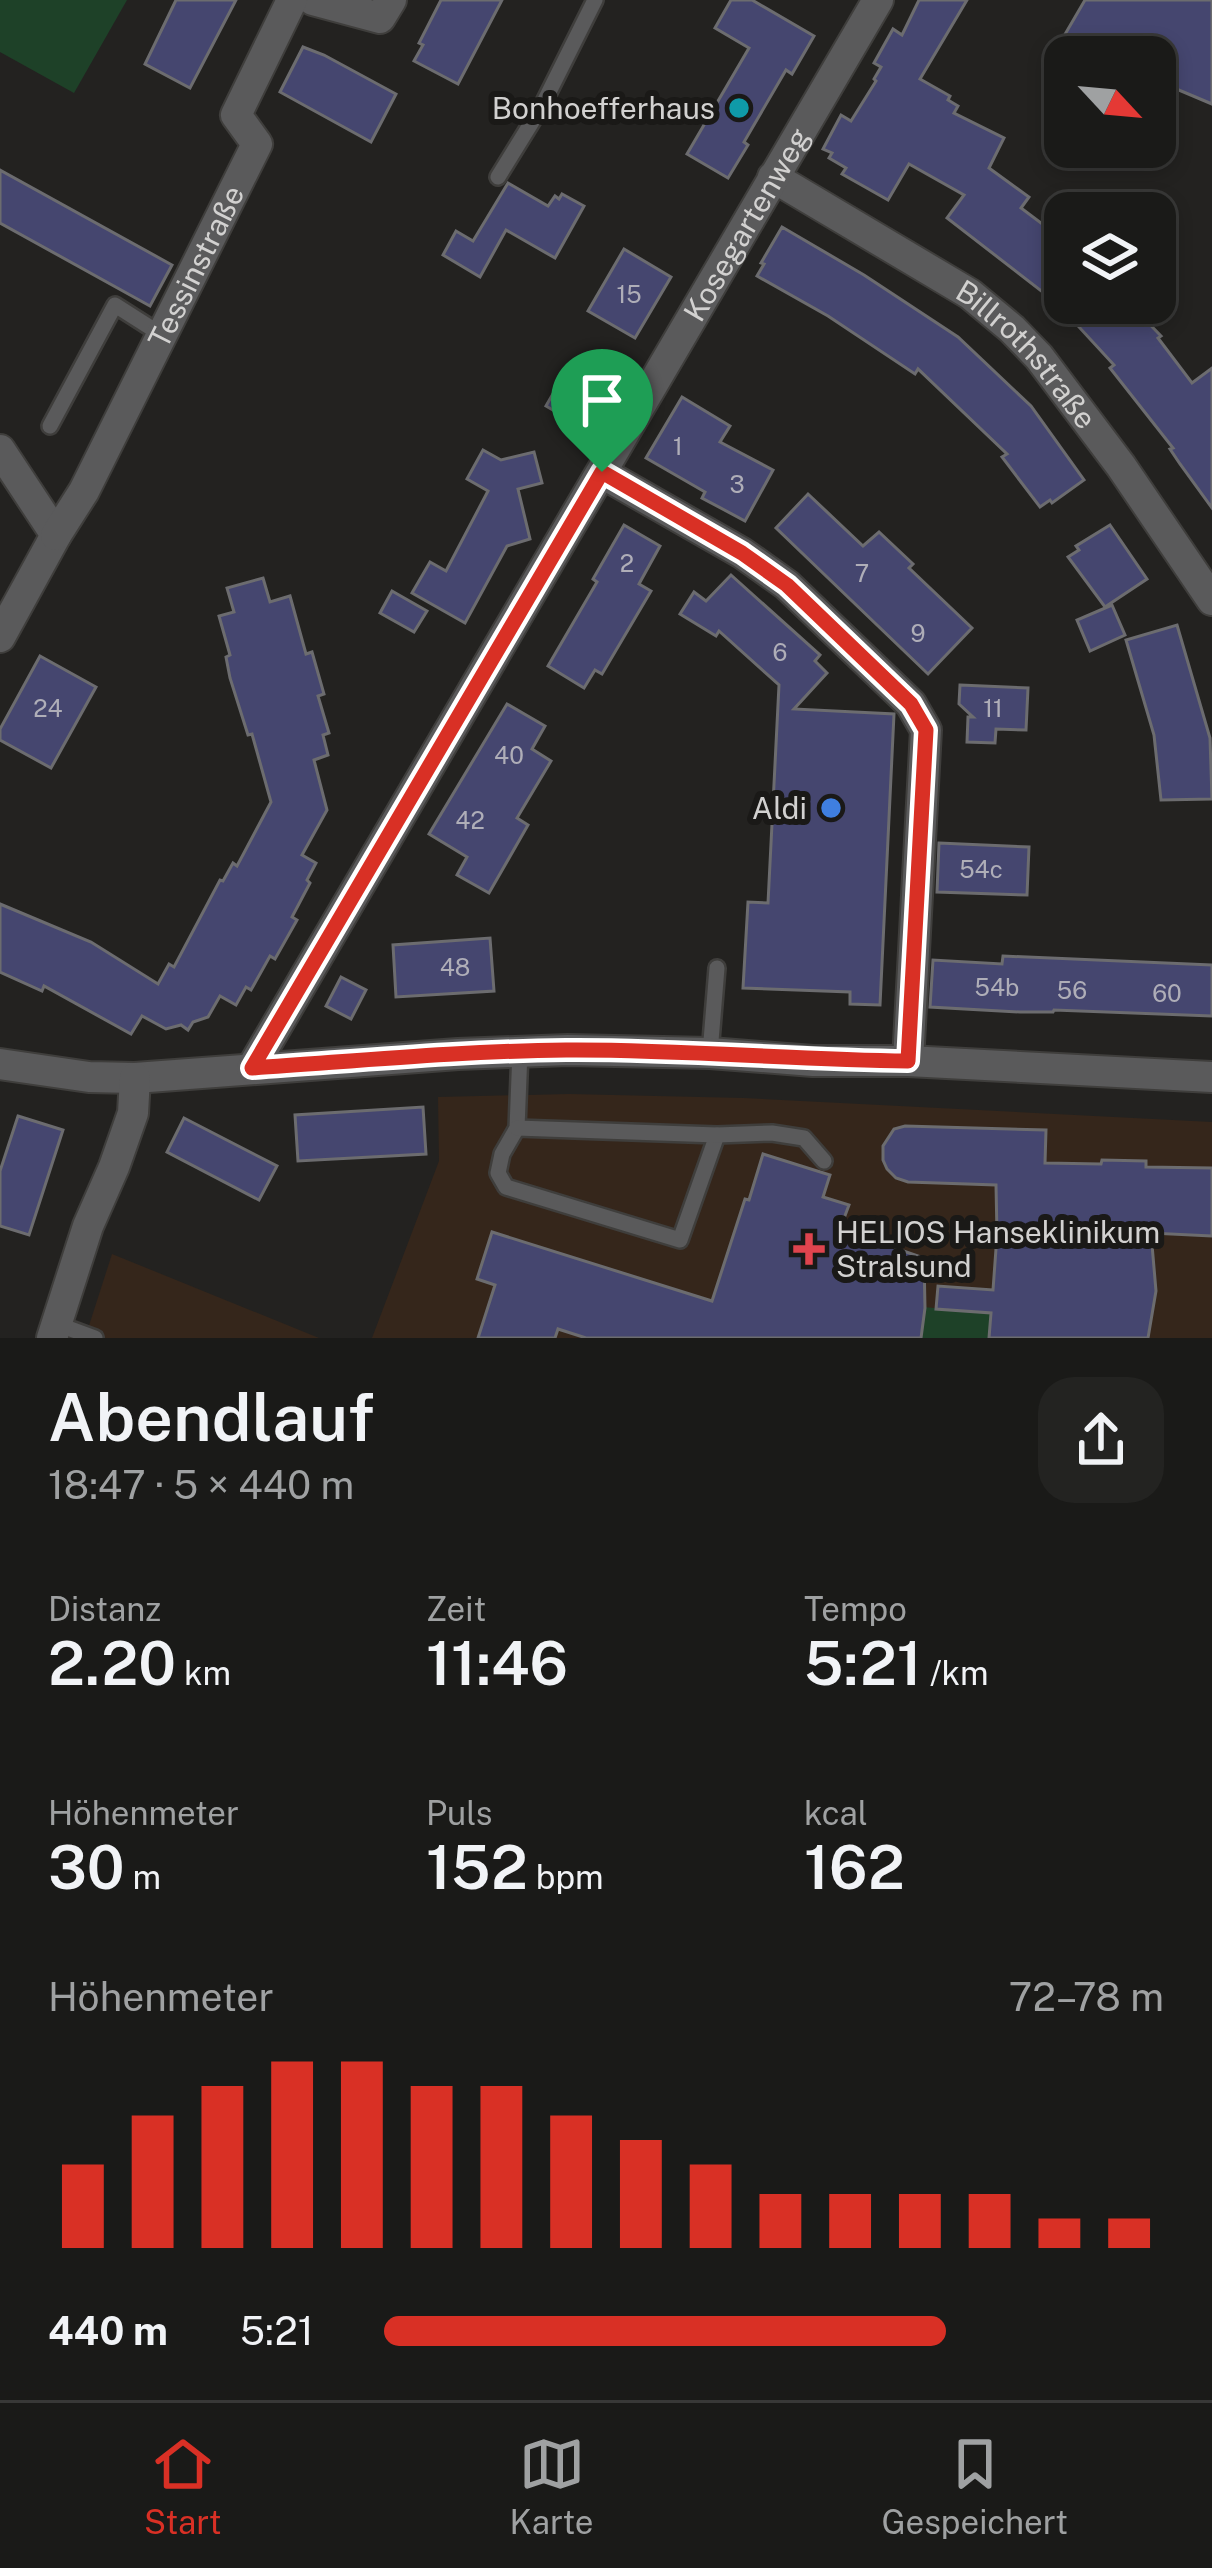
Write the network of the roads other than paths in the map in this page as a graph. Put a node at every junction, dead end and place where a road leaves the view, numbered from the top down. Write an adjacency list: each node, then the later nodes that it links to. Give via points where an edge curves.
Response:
1 (292, 0): 8 (street, Tessinstraße, via 236,115 257,144)
2 (313, 0): 3 (street, via 380,18)
3 (391, 0)
4 (595, 0): 6 (lane)
5 (878, 0): 7 (street, Kosegartenweg)
6 (498, 177)
7 (773, 177): 11 (street, Kosegartenweg); 13 (street, Billrothstraße, via 970,293 1012,328 1121,466)
8 (161, 335): 9 (lane, via 115,305); 12 (street, Tessinstraße)
9 (50, 426)
10 (0, 450): 12 (street)
11 (602, 472): 18 (street, via 787,585 911,704 926,730); 20 (street, Kosegartenweg)
12 (56, 535): 14 (street, Tessinstraße)
13 (1212, 600)
14 (0, 637)
15 (717, 968): 17 (lane)
16 (520, 1051): 17 (street); 20 (street); 23 (lane)
17 (710, 1053): 18 (street)
18 (908, 1061): 21 (street)
19 (0, 1064): 22 (street)
20 (252, 1068): 22 (street)
21 (1212, 1077)
22 (135, 1078): 26 (street, via 133,1113)
23 (518, 1128): 24 (lane); 24 (lane, via 498,1173 506,1187 680,1240)
24 (717, 1135): 25 (lane, via 804,1138)
25 (824, 1161)
26 (54, 1331): 27 (lane)
27 (94, 1338)

